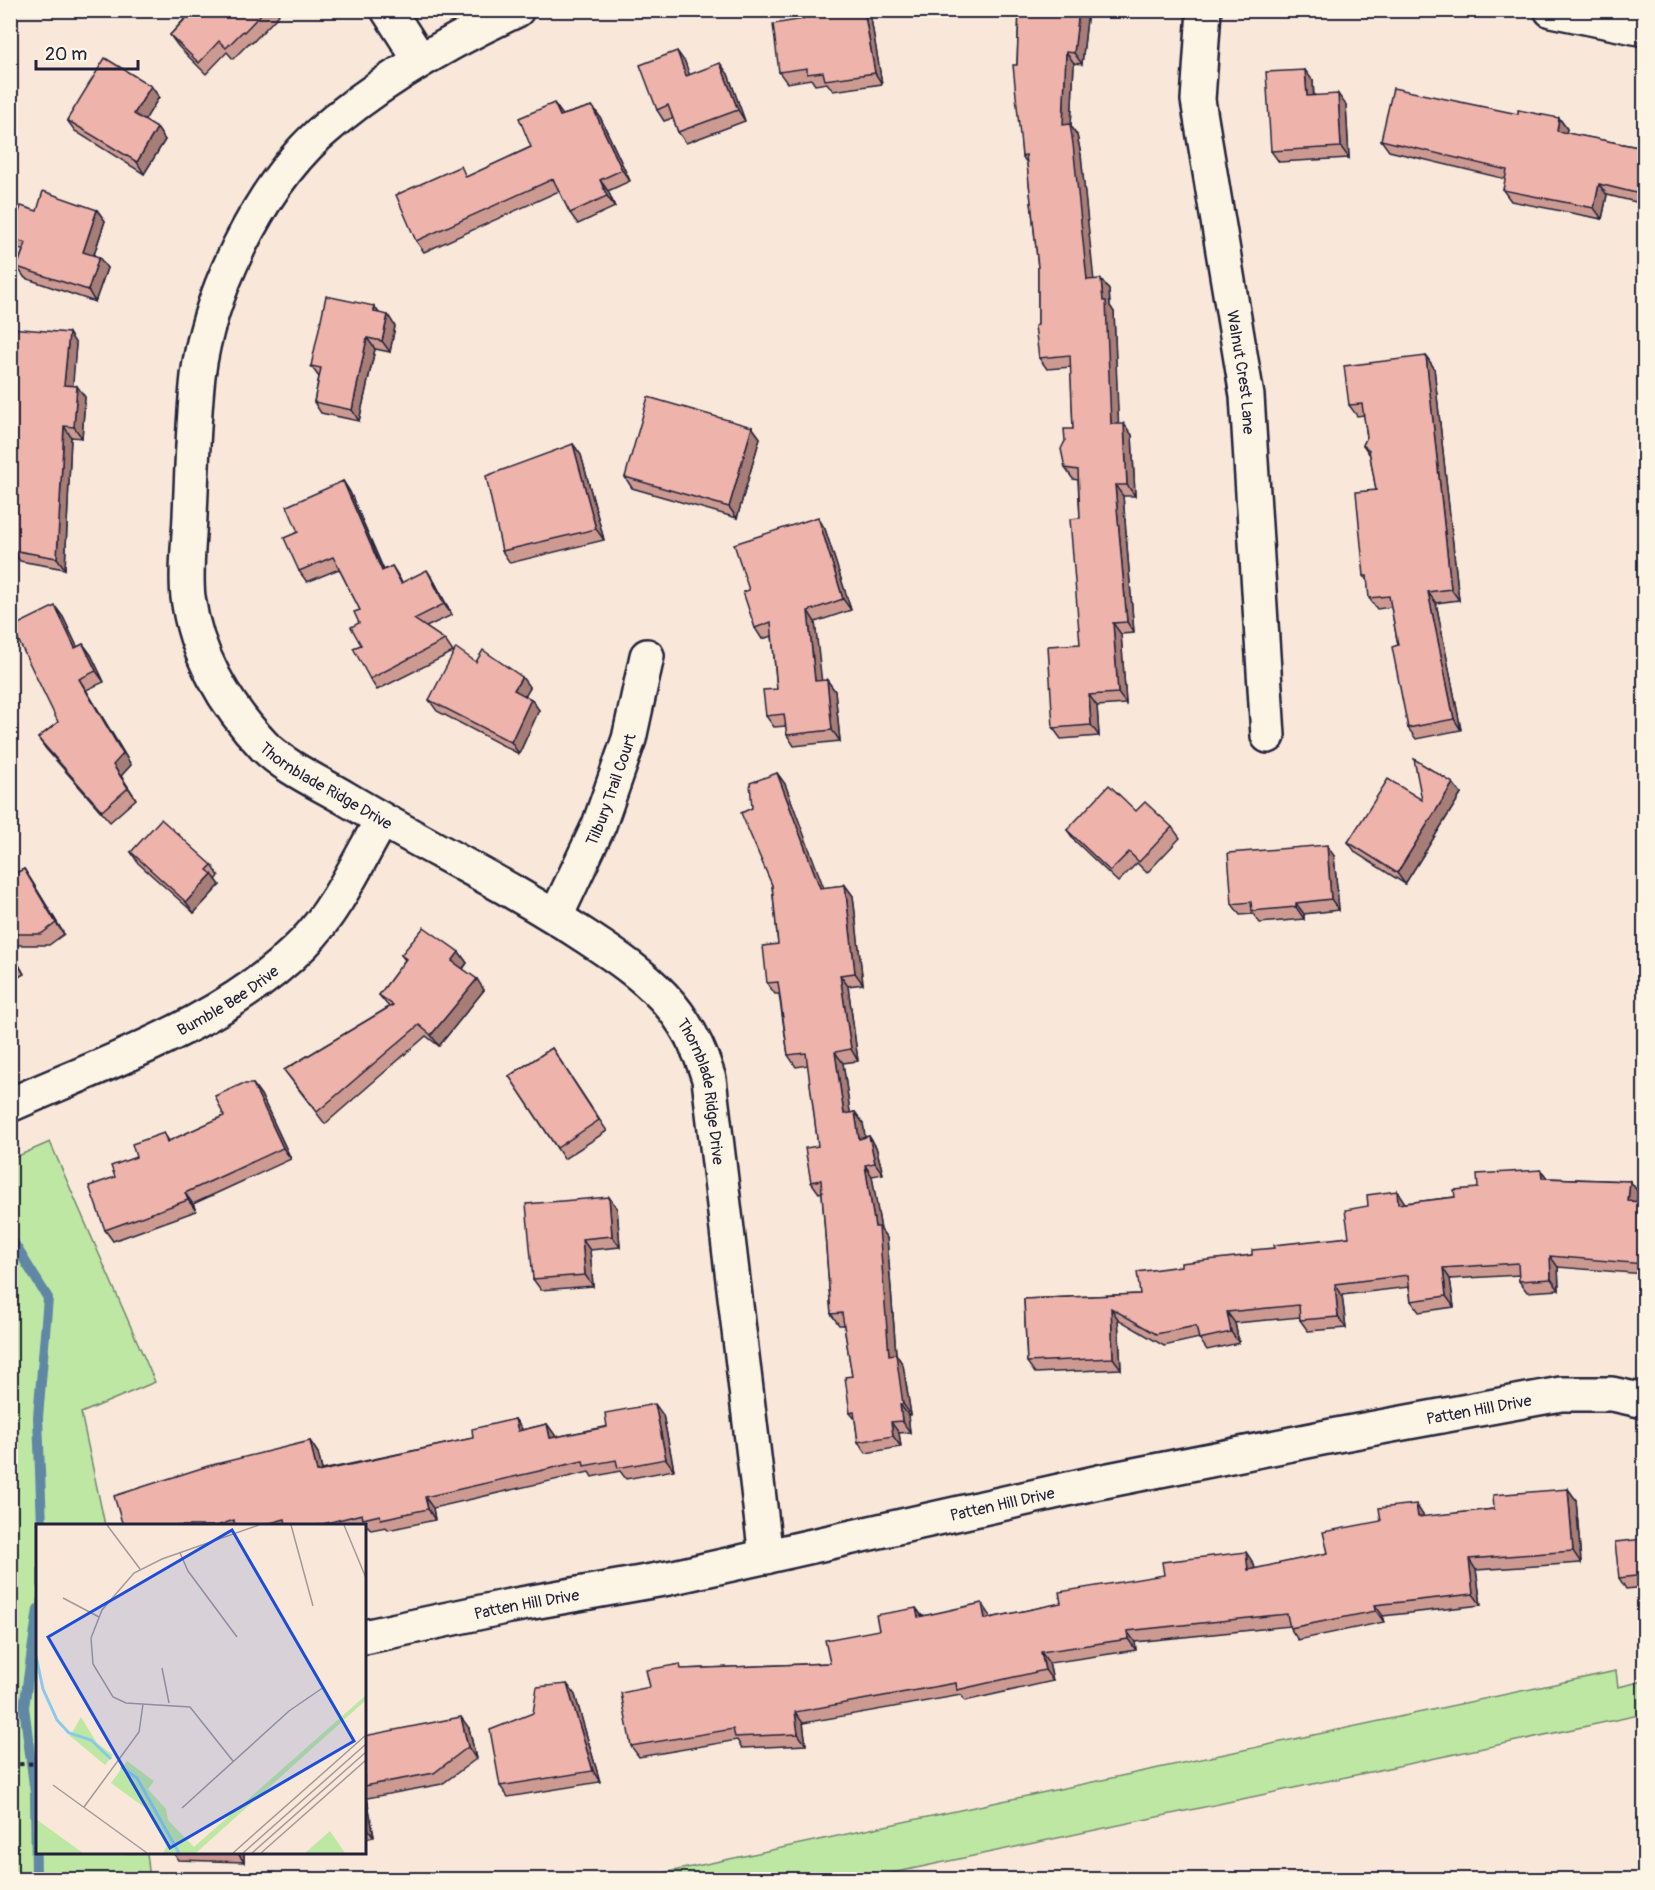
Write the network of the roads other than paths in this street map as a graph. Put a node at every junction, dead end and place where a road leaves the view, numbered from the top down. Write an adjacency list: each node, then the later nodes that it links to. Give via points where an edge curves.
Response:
1 (388, 10): 6 (street)
2 (518, 10): 6 (street, Thornblade Ridge Drive)
3 (1204, 10): 8 (street, Walnut Crest Lane, via 1198,100 1247,396)
4 (1551, 10): 5 (street)
5 (1644, 29)
6 (420, 60): 9 (street, Thornblade Ridge Drive, via 316,137 259,212 232,258 214,308 200,360 195,413 187,576 188,599 204,658 230,705 266,747)
7 (647, 656): 10 (street, Tilbury Trail Court, via 629,739 603,814)
8 (1268, 736)
9 (382, 820): 10 (street, Thornblade Ridge Drive); 11 (street, Bumble Bee Drive, via 333,904 305,942 277,968 239,996 189,1024)
10 (556, 916): 13 (street, Thornblade Ridge Drive, via 653,985 685,1021 709,1079)
11 (10, 1105)
12 (1644, 1401): 13 (street, Patten Hill Drive, via 1612,1394 1561,1394 1099,1482)
13 (766, 1557): 14 (street, Patten Hill Drive)
14 (366, 1637)

